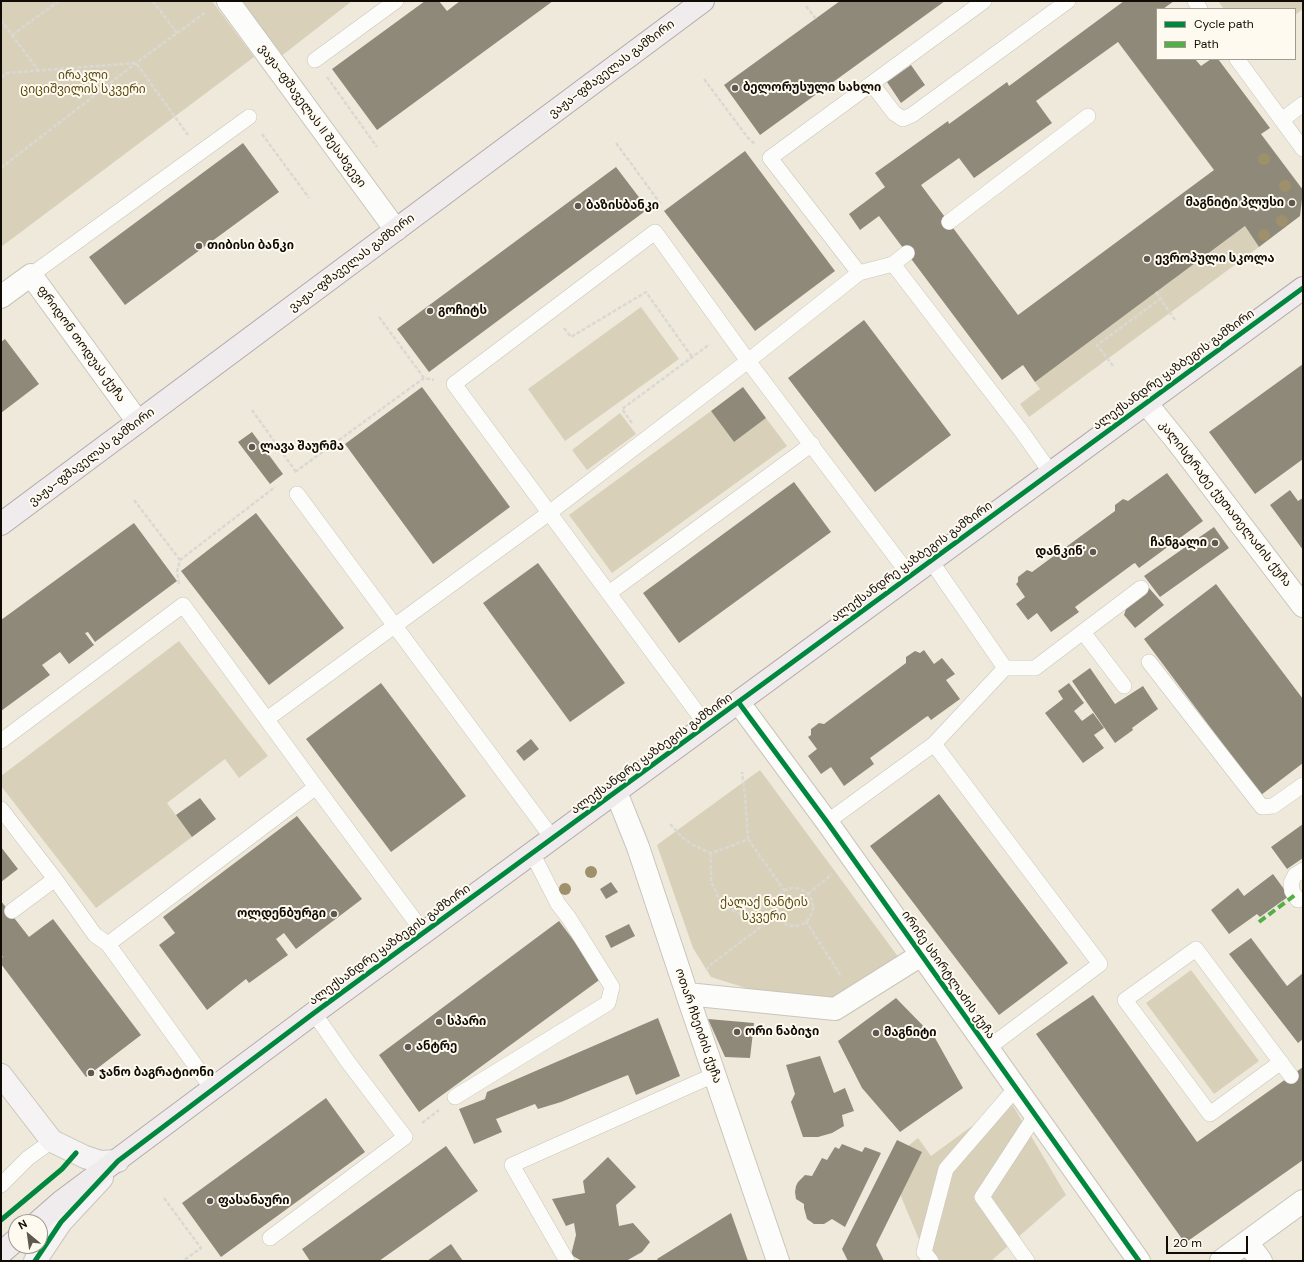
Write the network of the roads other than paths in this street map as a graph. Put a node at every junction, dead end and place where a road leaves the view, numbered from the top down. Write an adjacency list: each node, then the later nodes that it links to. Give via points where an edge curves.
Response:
1 (228, 1): 15 (street, ვაჟა-ფშაველას II შესახვევი)
2 (396, 1): 6 (lane)
3 (703, 1): 15 (main road, ვაჟა-ფშაველას გამზირი)
4 (984, 1): 8 (lane)
5 (1068, 1): 8 (lane, via 903,119 894,113)
6 (315, 60)
7 (1238, 60): 12 (lane)
8 (872, 84): 18 (lane, via 770,158)
9 (1303, 104): 12 (lane)
10 (1088, 116): 14 (lane)
11 (249, 117): 19 (lane)
12 (1282, 120): 13 (lane)
13 (1303, 149)
14 (949, 222)
15 (396, 230): 24 (main road, ვაჟა-ფშაველას გამზირი)
16 (907, 253): 17 (lane)
17 (893, 264): 18 (lane); 26 (lane)
18 (859, 273): 22 (lane)
19 (31, 275): 21 (street, ფრიდონ თოდუას ქუჩა); 24 (street, ფრიდონ თოდუას ქუჩა)
20 (1303, 288): 23 (main road, ალექსანდრე ყაზბეგის გამზირი)
21 (1, 297)
22 (748, 361): 25 (lane); 28 (lane); 28 (lane, via 654,232 454,384)
23 (1146, 403): 26 (main road, ალექსანდრე ყაზბეგის გამზირი); 34 (street, კალისტრატე ქუთათელაძის ქუჩა)
24 (138, 422): 29 (main road, ვაჟა-ფშაველას გამზირი)
25 (812, 444): 31 (lane); 33 (lane)
26 (1051, 473): 30 (main road, ალექსანდრე ყაზბეგის გამზირი)
27 (297, 494): 35 (lane)
28 (549, 513): 33 (lane); 35 (lane)
29 (1, 524)
30 (931, 561): 31 (main road, ალექსანდრე ყაზბეგის გამზირი); 38 (lane)
31 (910, 576): 40 (main road, ალექსანდრე ყაზბეგის გამზირი)
32 (1141, 588): 36 (lane)
33 (609, 593): 42 (lane)
34 (1303, 606)
35 (394, 625): 41 (lane); 50 (lane)
36 (1083, 632): 38 (lane, via 1035,668); 39 (lane)
37 (1149, 662): 45 (lane, via 1262,807 1273,806)
38 (1005, 668): 44 (lane)
39 (1124, 686)
40 (739, 703): 42 (main road, ალექსანდრე ყაზბეგის გამზირი); 49 (street, ირინე სხირტლაძის ქუჩა)
41 (267, 719): 43 (lane, via 183,605); 46 (lane)
42 (707, 726): 47 (main road, ალექსანდრე ყაზბეგის გამზირი)
43 (1, 741)
44 (934, 744): 49 (lane); 61 (lane, via 1100,964)
45 (1303, 785)
46 (316, 787): 56 (lane); 57 (lane)
47 (616, 792): 50 (main road, ალექსანდრე ყაზბეგის გამზირი); 59 (street, ოთარ ჩხეიძის ქუჩა, via 638,847)
48 (1, 809): 53 (lane)
49 (827, 822): 58 (street, ირინე სხირტლაძის ქუჩა)
50 (553, 839): 51 (main road, ალექსანდრე ყაზბეგის გამზირი)
51 (532, 853): 56 (main road, ალექსანდრე ყაზბეგის გამზირი); 68 (lane, via 558,904 612,987 608,1003)
52 (1303, 870): 54 (lane, via 1295,875 1291,883 1292,891)
53 (55, 879): 55 (lane); 57 (lane, via 96,936)
54 (1298, 900)
55 (12, 911)
56 (424, 933): 60 (main road, ალექსანდრე ყაზბეგის გამზირი)
57 (108, 944): 67 (lane)
58 (921, 954): 59 (street, via 835,1010); 61 (street, ირინე სხირტლაძის ქუჩა)
59 (687, 994): 64 (street, ოთარ ჩხეიძის ქუჩა)
60 (314, 1013): 67 (main road, ალექსანდრე ყაზბეგის გამზირი); 75 (lane, via 404,1137)
61 (988, 1048): 66 (street, ირინე სხირტლაძის ქუჩა)
62 (1281, 1062): 62 (lane, via 1196,949 1125,1000 1210,1114); 65 (lane)
63 (1, 1074): 70 (main road)
64 (714, 1075): 78 (lane, via 512,1165); 79 (street, ოთარ ჩხეიძის ქუჩა)
65 (1291, 1076)
66 (1016, 1088): 69 (street, ირინე სხირტლაძის ქუჩა); 80 (lane, via 946,1169 924,1252)
67 (213, 1090): 71 (main road, ალექსანდრე ყაზბეგის გამზირი)
68 (455, 1097)
69 (1035, 1116): 81 (lane, via 982,1197); 82 (street, ირინე სხირტლაძის ქუჩა)
70 (52, 1141): 71 (main road, via 100,1162); 72 (lane, via 28,1158)
71 (118, 1161): 74 (main road); 77 (main road, ალექსანდრე ყაზბეგის გამზირი, via 61,1222)
72 (1, 1185)
73 (1303, 1201): 76 (street)
74 (47, 1214)
75 (270, 1238)
76 (1248, 1242): 83 (street); 84 (street)
77 (35, 1261)
78 (567, 1261)
79 (778, 1261)
80 (931, 1261)
81 (1027, 1261)
82 (1139, 1261)
83 (1221, 1261)
84 (1261, 1261)

